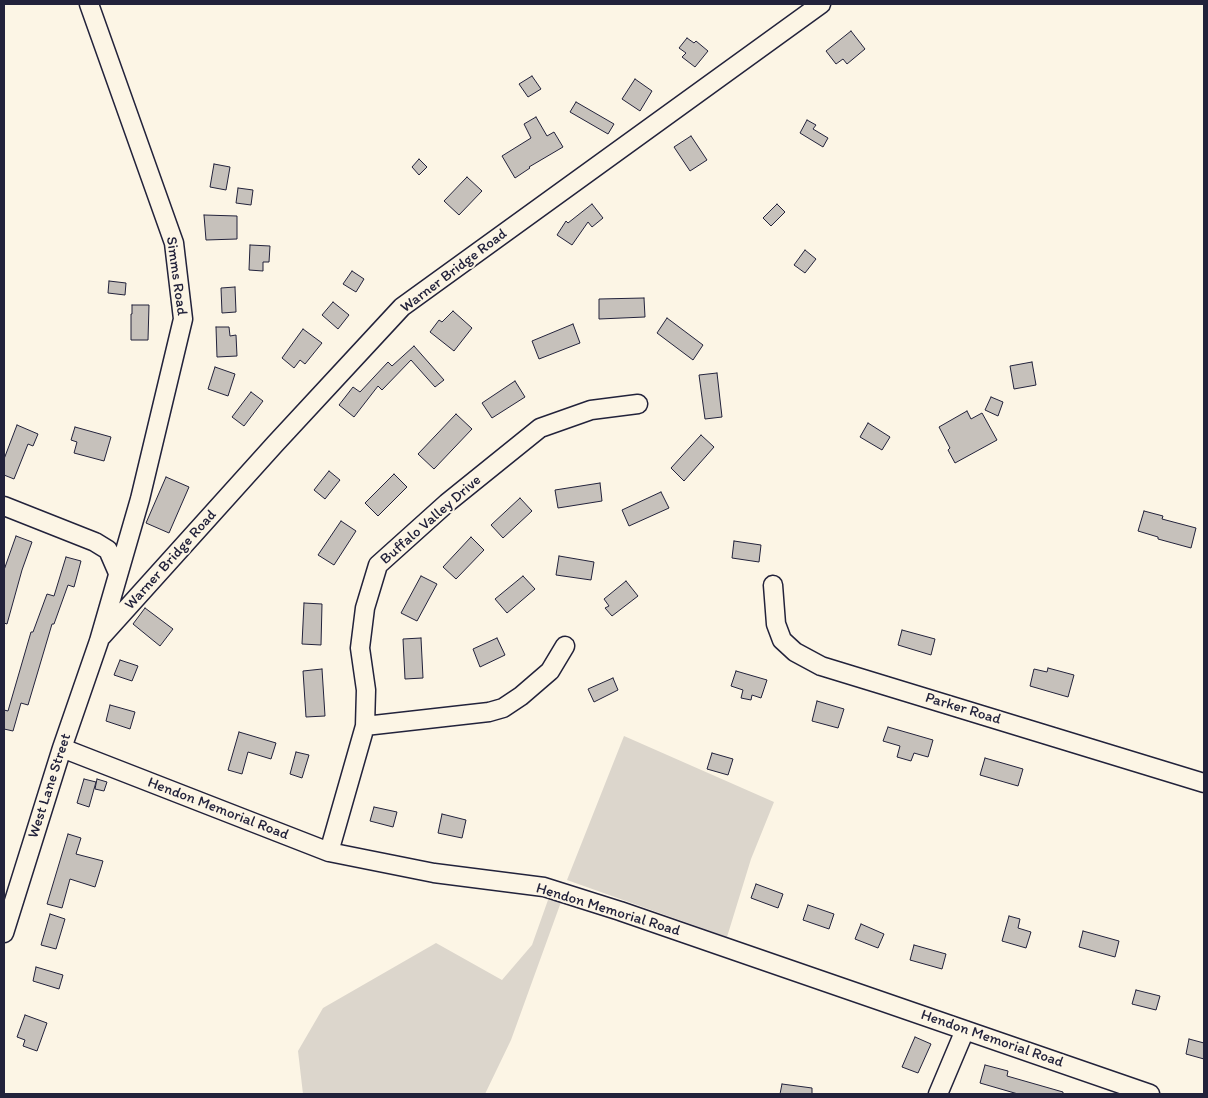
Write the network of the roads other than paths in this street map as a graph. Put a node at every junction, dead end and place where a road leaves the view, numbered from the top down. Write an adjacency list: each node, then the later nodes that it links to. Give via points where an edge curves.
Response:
1 (88, 4): 5 (street, Simms Road, via 174,243 183,320 140,499)
2 (821, 4): 7 (street, Warner Bridge Road, via 402,307)
3 (638, 404): 9 (street, Buffalo Valley Drive, via 591,410 540,428 447,503 378,565 365,608 360,648 366,690)
4 (4, 506): 5 (street, via 95,542 108,550)
5 (118, 573): 7 (street, Simms Road)
6 (773, 585): 11 (street, Parker Road, via 776,624 782,640 795,652 821,666)
7 (98, 641): 10 (street, West Lane Street)
8 (565, 646): 9 (street, via 550,671 504,708)
9 (365, 726): 12 (street, Buffalo Valley Drive)
10 (62, 748): 12 (street, Hendon Memorial Road); 13 (street, West Lane Street)
11 (1204, 783)
12 (329, 852): 14 (street, Hendon Memorial Road, via 434,873 544,887)
13 (4, 933)
14 (965, 1030): 15 (street); 16 (street, Hendon Memorial Road)
15 (938, 1094)
16 (1150, 1094)

